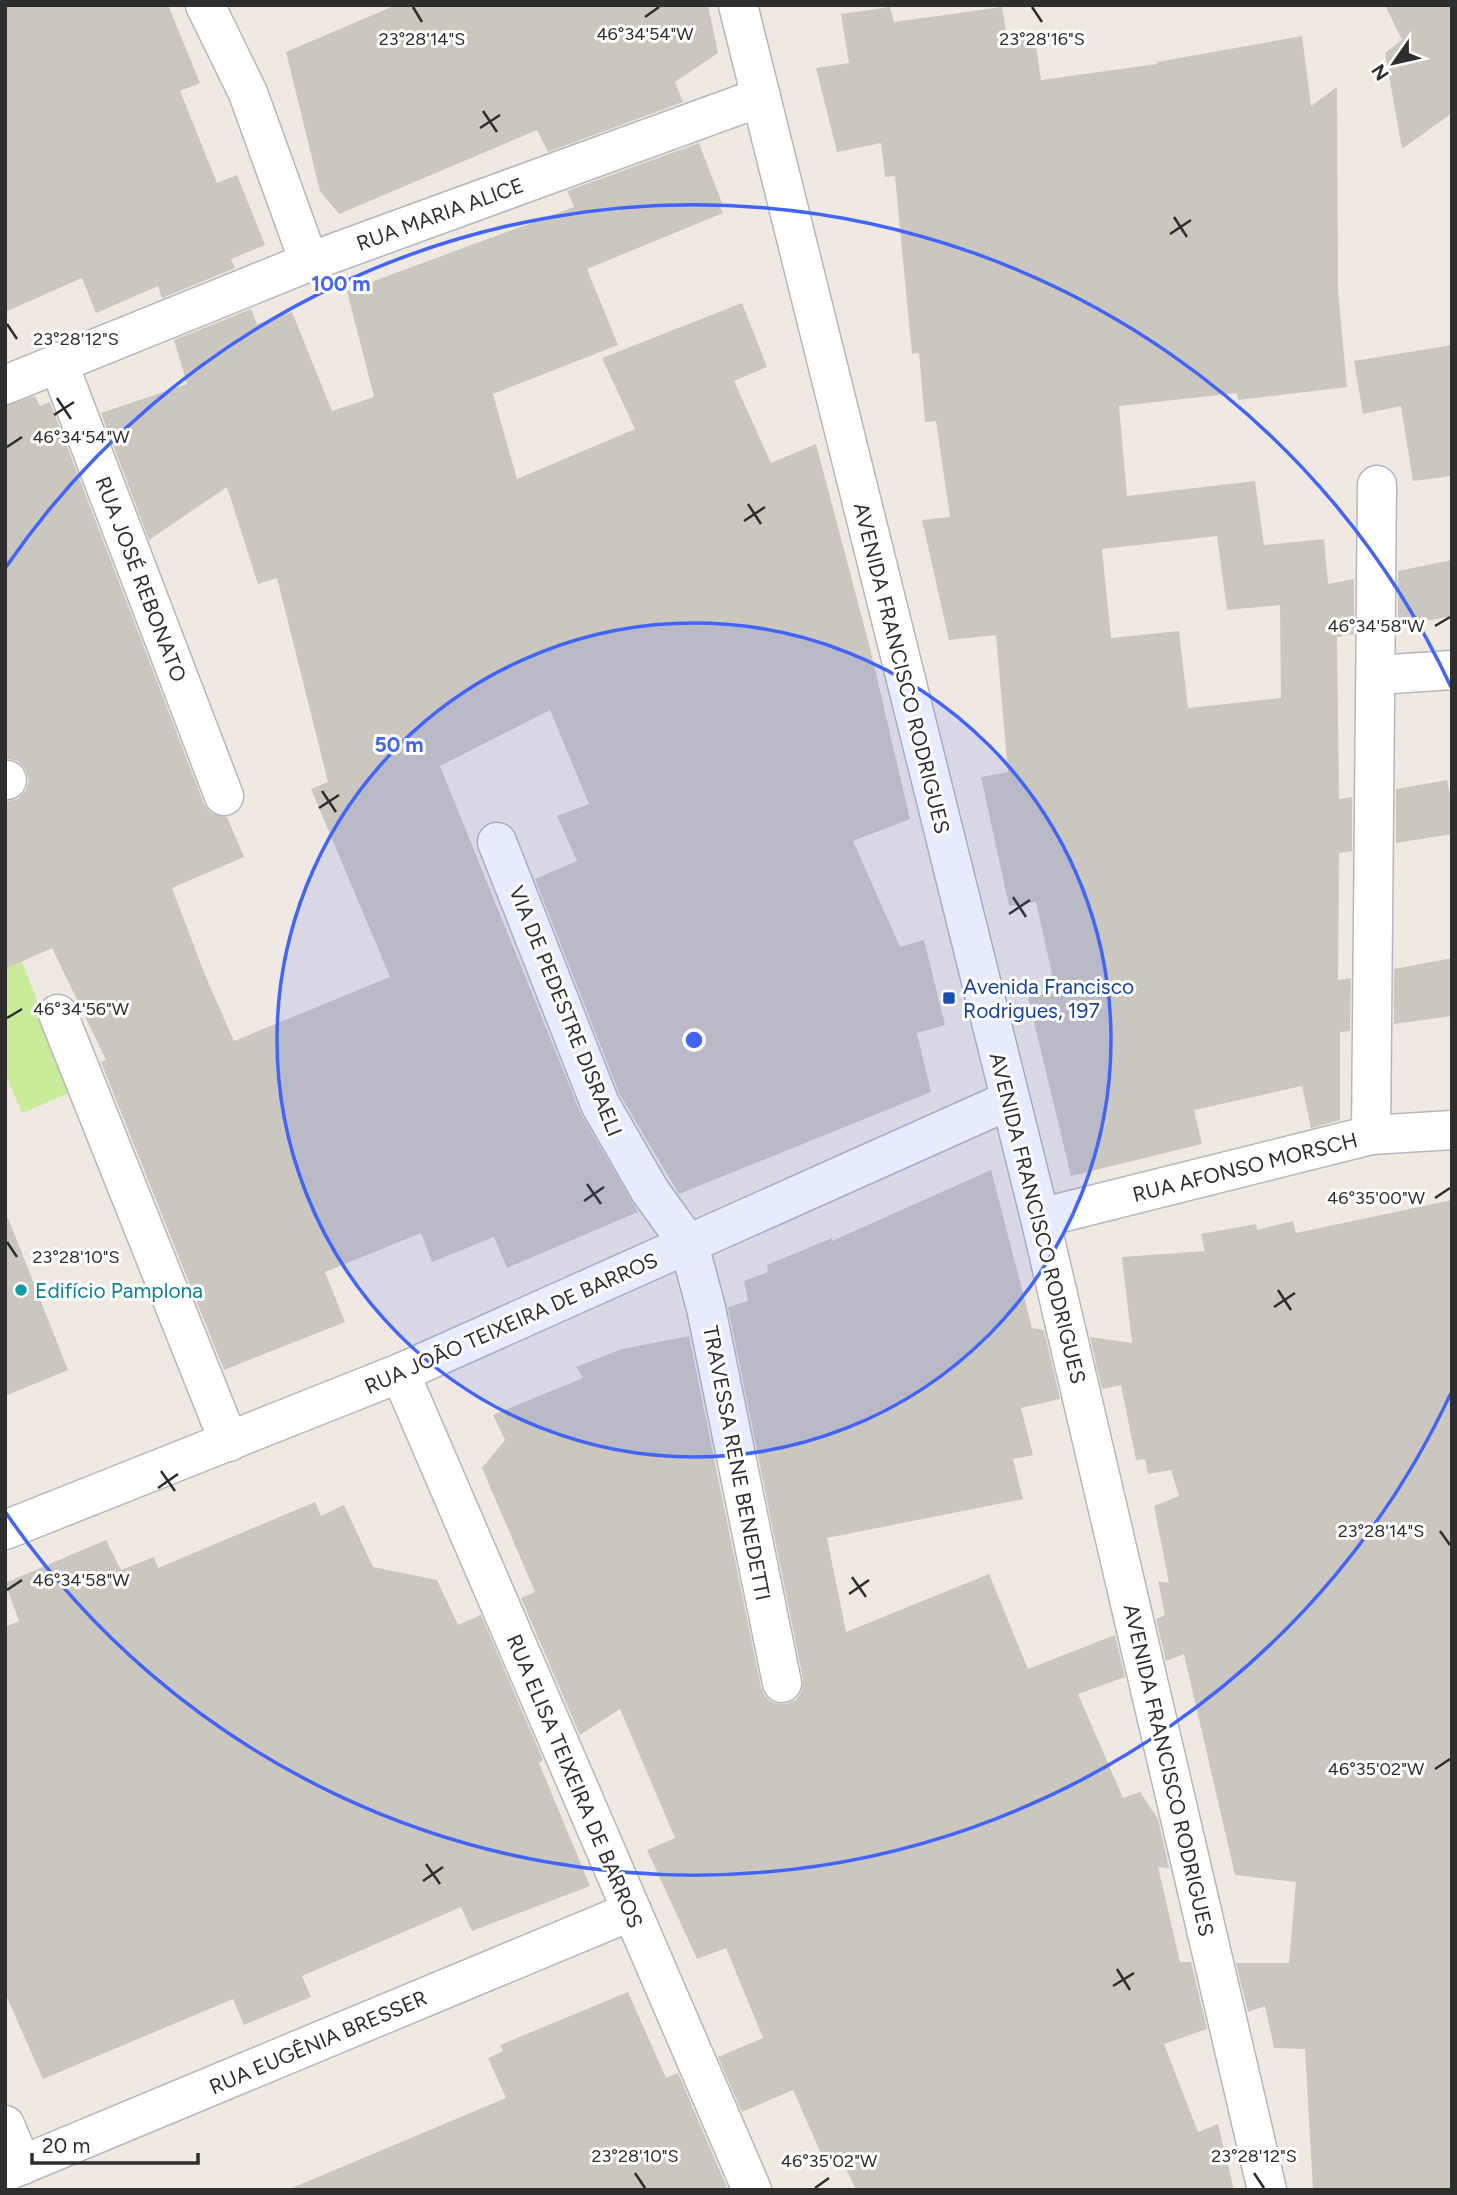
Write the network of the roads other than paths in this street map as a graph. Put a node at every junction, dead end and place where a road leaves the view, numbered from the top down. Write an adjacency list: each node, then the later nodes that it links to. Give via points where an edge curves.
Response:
1 (205, 5): 4 (street, via 248,93)
2 (737, 5): 3 (street, AVENIDA FRANCISCO RODRIGUES)
3 (761, 97): 4 (street, RUA MARIA ALICE); 13 (street, AVENIDA FRANCISCO RODRIGUES)
4 (309, 262): 5 (street, RUA MARIA ALICE)
5 (58, 362): 6 (street, RUA MARIA ALICE); 10 (street, RUA JOSÉ REBONATO)
6 (5, 385)
7 (1377, 485): 9 (street)
8 (1452, 670): 9 (street)
9 (1376, 675): 15 (street)
10 (224, 796)
11 (497, 842): 17 (street, VIA DE PEDESTRE DISRAELI, via 600,1104 650,1191)
12 (58, 1014): 19 (street)
13 (1010, 1100): 16 (street, AVENIDA FRANCISCO RODRIGUES); 17 (street, RUA JOÃO TEIXEIRA DE BARROS)
14 (1452, 1130): 15 (street, RUA AFONSO MORSCH)
15 (1371, 1135): 16 (street, RUA AFONSO MORSCH)
16 (1040, 1218): 26 (street, AVENIDA FRANCISCO RODRIGUES)
17 (690, 1245): 18 (street, RUA JOÃO TEIXEIRA DE BARROS); 21 (street, TRAVESSA RENE BENEDETTI)
18 (400, 1373): 19 (street, RUA JOÃO TEIXEIRA DE BARROS); 22 (street, RUA ELISA TEIXEIRA DE BARROS)
19 (229, 1441): 20 (street, RUA JOÃO TEIXEIRA DE BARROS)
20 (5, 1530)
21 (782, 1683)
22 (632, 1911): 24 (street, RUA EUGÊNIA BRESSER); 25 (street, RUA ELISA TEIXEIRA DE BARROS)
23 (5, 2125): 24 (street)
24 (14, 2169)
25 (752, 2190)
26 (1267, 2190)

